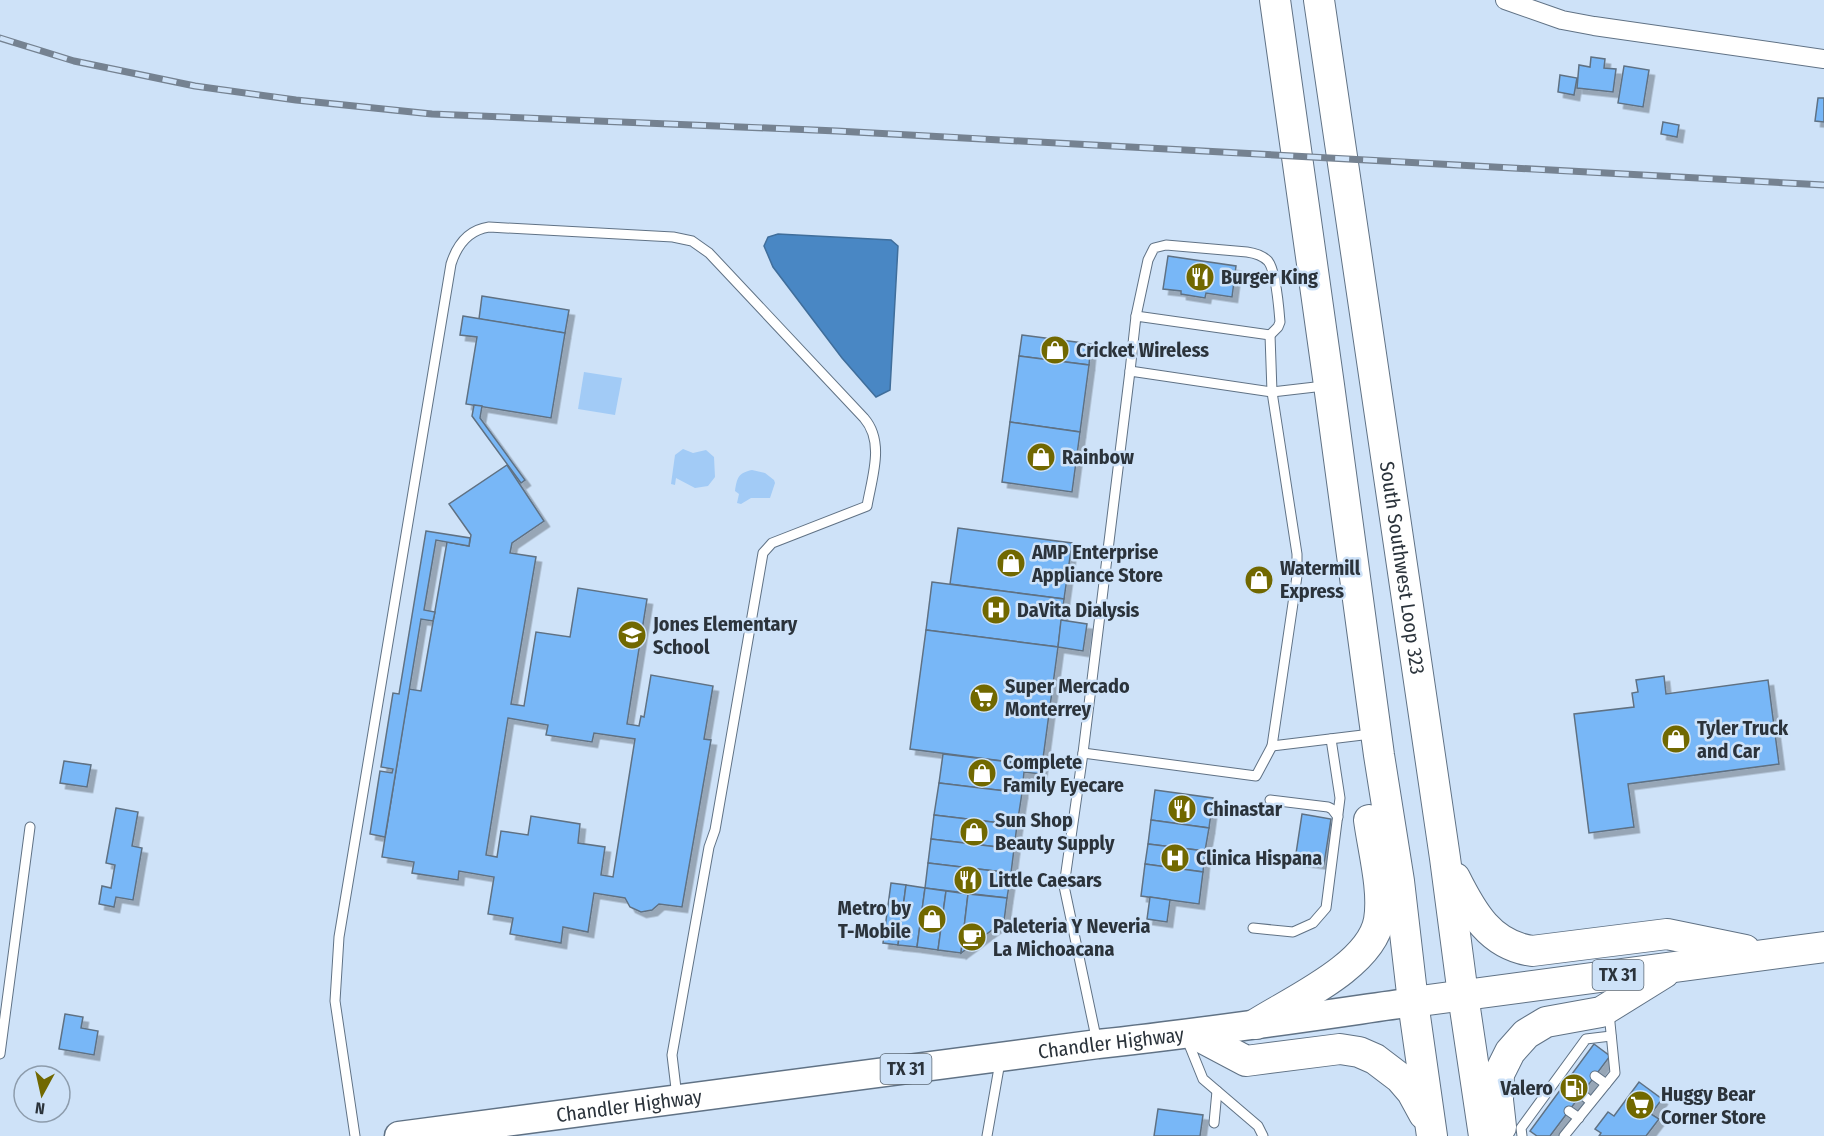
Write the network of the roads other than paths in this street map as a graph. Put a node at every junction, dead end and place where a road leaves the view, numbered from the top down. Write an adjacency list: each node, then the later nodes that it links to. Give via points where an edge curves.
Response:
1 (1275, 0): 8 (highway)
2 (1319, 0): 17 (highway, South Southwest Loop 323)
3 (1505, 0): 4 (street, via 1562,20 1594,26)
4 (1824, 59)
5 (1136, 316): 6 (lane); 6 (lane, via 1154,248 1166,245 1246,252 1266,260 1273,270 1280,322); 7 (lane)
6 (1270, 335): 9 (lane)
7 (1130, 371): 9 (lane); 13 (lane)
8 (1329, 385): 9 (lane); 11 (highway)
9 (1272, 392): 12 (lane, via 1298,565)
10 (1331, 739): 11 (lane); 12 (lane); 15 (lane, via 1340,798)
11 (1377, 744): 23 (highway); 25 (highway, via 1366,800 1380,901 1377,929 1360,954 1341,972)
12 (1272, 746): 13 (lane, via 1256,776)
13 (1083, 753): 27 (lane, via 1064,886)
14 (1270, 800): 15 (lane, via 1328,807)
15 (1338, 817): 18 (lane, via 1328,901 1322,914 1307,927 1293,932)
16 (30, 827): 28 (lane)
17 (1445, 858): 20 (highway, via 1480,922 1516,948 1532,951 1667,934); 22 (highway, South Southwest Loop 323)
18 (1253, 928)
19 (1824, 947): 20 (highway, Chandler Highway / TX 31)
20 (1766, 954): 21 (highway, Chandler Highway / TX 31)
21 (1673, 968): 22 (highway, Chandler Highway / TX 31); 24 (highway)
22 (1463, 995): 23 (highway, Chandler Highway / TX 31); 46 (highway, South Southwest Loop 323)
23 (1413, 1002): 25 (main road, Chandler Highway / TX 31); 40 (highway)
24 (1610, 1022): 31 (lane, via 1615,1072); 47 (highway, via 1601,1012 1546,1022 1519,1042 1499,1074); 48 (lane, via 1586,1039 1576,1061 1539,1112 1521,1128)
25 (1256, 1024): 26 (main road, Chandler Highway / TX 31)
26 (1190, 1035): 27 (main road, Chandler Highway / TX 31); 32 (lane, via 1203,1079); 40 (highway, via 1246,1061 1340,1050 1359,1052 1400,1078 1418,1102)
27 (1098, 1044): 29 (main road, Chandler Highway / TX 31)
28 (0, 1054)
29 (1001, 1056): 34 (main road, Chandler Highway / TX 31); 44 (lane)
30 (1595, 1076): 31 (lane)
31 (1606, 1083): 35 (lane)
32 (1217, 1091): 38 (lane); 45 (lane, via 1258,1126)
33 (1581, 1094): 35 (lane)
34 (677, 1099): 42 (lane, via 672,1055 763,554 772,543 867,506 875,440 864,418 709,253 692,241 489,227 466,237 454,254 339,937 335,1001); 43 (main road, Chandler Highway / TX 31)
35 (1591, 1102): 37 (lane)
36 (1569, 1111): 37 (lane)
37 (1579, 1118): 41 (lane)
38 (1214, 1123)
39 (1557, 1127): 41 (lane)
40 (1431, 1132)
41 (1565, 1135)
42 (355, 1136)
43 (399, 1136)
44 (987, 1136)
45 (1263, 1136)
46 (1484, 1136)
47 (1502, 1136)
48 (1522, 1136)

